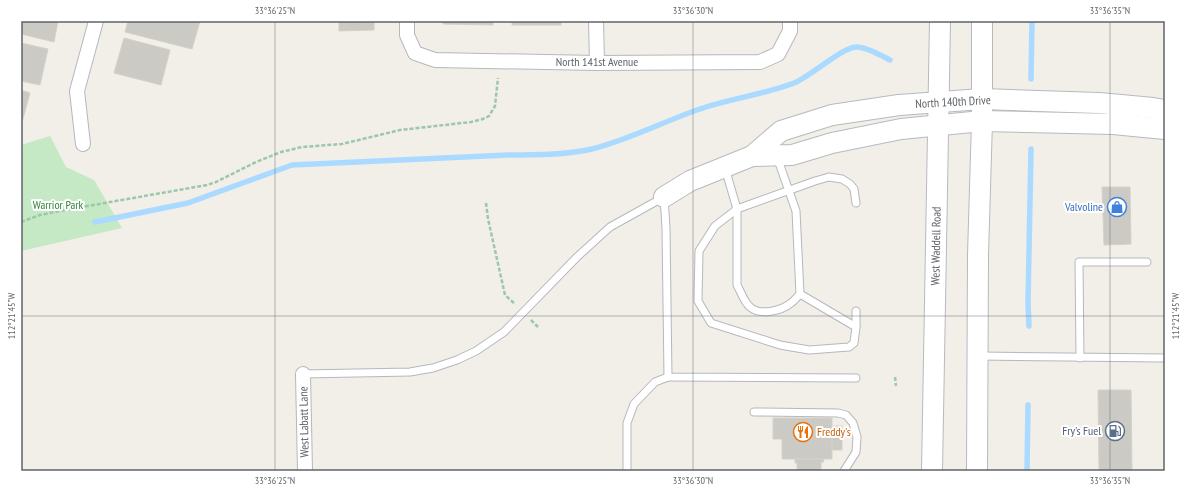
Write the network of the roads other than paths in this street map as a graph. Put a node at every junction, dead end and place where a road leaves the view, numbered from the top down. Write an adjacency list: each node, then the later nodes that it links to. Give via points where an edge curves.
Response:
1 (96, 21): 14 (street, via 77,91)
2 (407, 21): 7 (street, North 141st Avenue, via 407,35 415,53 435,60)
3 (596, 21): 7 (street)
4 (790, 21): 7 (street, North 141st Avenue, via 790,30 778,54 760,62)
5 (940, 21): 9 (street, West Waddell Road)
6 (982, 21): 8 (street)
7 (597, 63)
8 (982, 99): 9 (street, North 140th Drive); 10 (street, North 140th Drive, via 1099,103); 11 (street)
9 (939, 101): 12 (street, West Waddell Road); 16 (street, North 140th Drive, via 825,118 781,131)
10 (1165, 110)
11 (982, 122): 12 (street, North 140th Drive); 13 (street, North 140th Drive, via 1113,124); 26 (street)
12 (939, 124): 15 (street, North 140th Drive, via 901,128 832,143 792,155); 36 (street, West Waddell Road)
13 (1165, 129)
14 (83, 144)
15 (776, 155): 16 (street, North 140th Drive); 18 (lane)
16 (752, 156): 17 (street, North 140th Drive)
17 (725, 168): 19 (street, North 140th Drive, via 690,181); 21 (lane)
18 (789, 190): 20 (lane, via 829,177 842,179 854,189); 21 (lane); 23 (lane, via 796,211)
19 (664, 197): 29 (lane, via 610,226 504,332 476,351 433,368 410,372); 30 (lane)
20 (856, 203)
21 (737, 209): 23 (lane, via 738,285 750,307 759,311 780,310 791,304); 25 (lane, via 715,226 699,251 698,301 711,322 780,345 809,350 849,347 854,343)
22 (1147, 262): 27 (lane, via 1079,262)
23 (800, 294): 25 (lane)
24 (856, 311): 25 (lane)
25 (856, 327)
26 (977, 355): 27 (lane); 37 (street)
27 (1080, 358): 28 (lane)
28 (1165, 358)
29 (304, 374): 33 (street, West Labatt Lane)
30 (668, 377): 31 (lane); 34 (lane, via 655,382 634,404 627,423)
31 (856, 378)
32 (754, 412): 35 (lane, via 846,415 853,423 857,437 856,452)
33 (305, 471)
34 (627, 471)
35 (844, 471)
36 (932, 471)
37 (977, 471)

